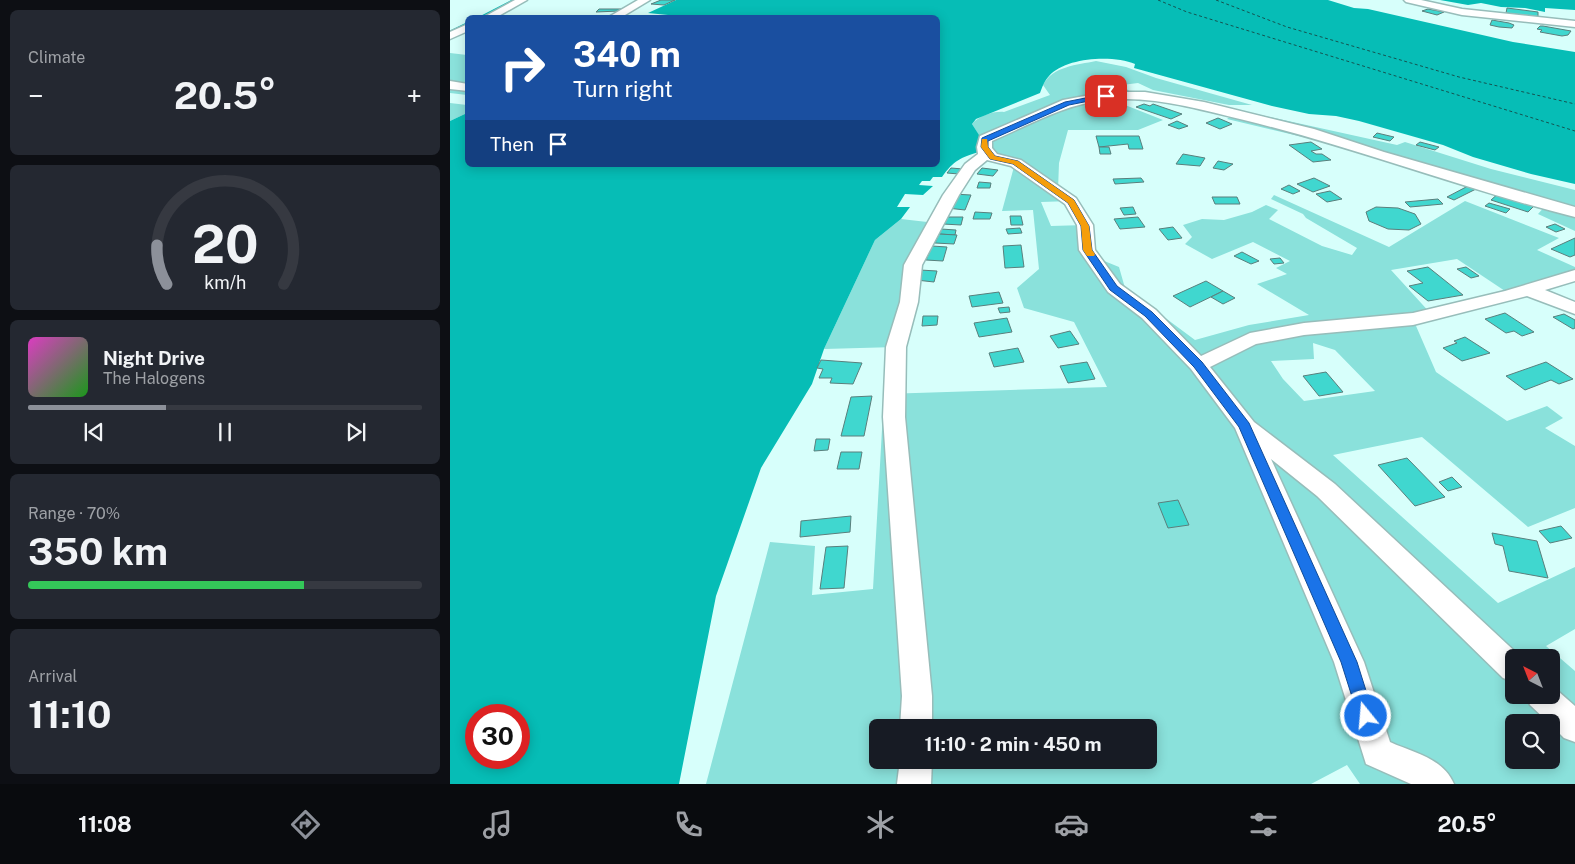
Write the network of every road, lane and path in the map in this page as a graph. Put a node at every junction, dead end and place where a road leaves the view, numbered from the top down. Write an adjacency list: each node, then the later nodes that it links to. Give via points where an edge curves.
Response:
1 (522, 0): 4 (street)
2 (645, 0): 5 (street)
3 (1410, 0): 6 (street, via 1462,12)
4 (493, 15)
5 (618, 15)
6 (1575, 24)
7 (465, 28): 8 (street)
8 (450, 36)
9 (450, 85): 10 (street)
10 (465, 88)
11 (984, 147): 12 (street, via 985,140 1067,103 1106,96 1144,96 1204,106 1314,133); 16 (street, via 992,158 1016,162 1071,202 1085,226 1087,250 1114,288 1149,314); 20 (street, via 985,154 970,167 951,195 913,264 909,302 896,347 894,417)
12 (1575, 212)
13 (1575, 275): 14 (street)
14 (1528, 290): 15 (street); 16 (street, via 1412,318 1304,329 1250,339)
15 (1575, 308)
16 (1198, 365): 17 (street)
17 (1245, 426): 18 (street, via 1326,490); 24 (street, via 1349,662 1377,753 1426,774)
18 (1505, 660)
19 (1550, 704): 21 (street)
20 (916, 719)
21 (1575, 728)
22 (915, 769): 23 (street)
23 (914, 784)
24 (1437, 784)

